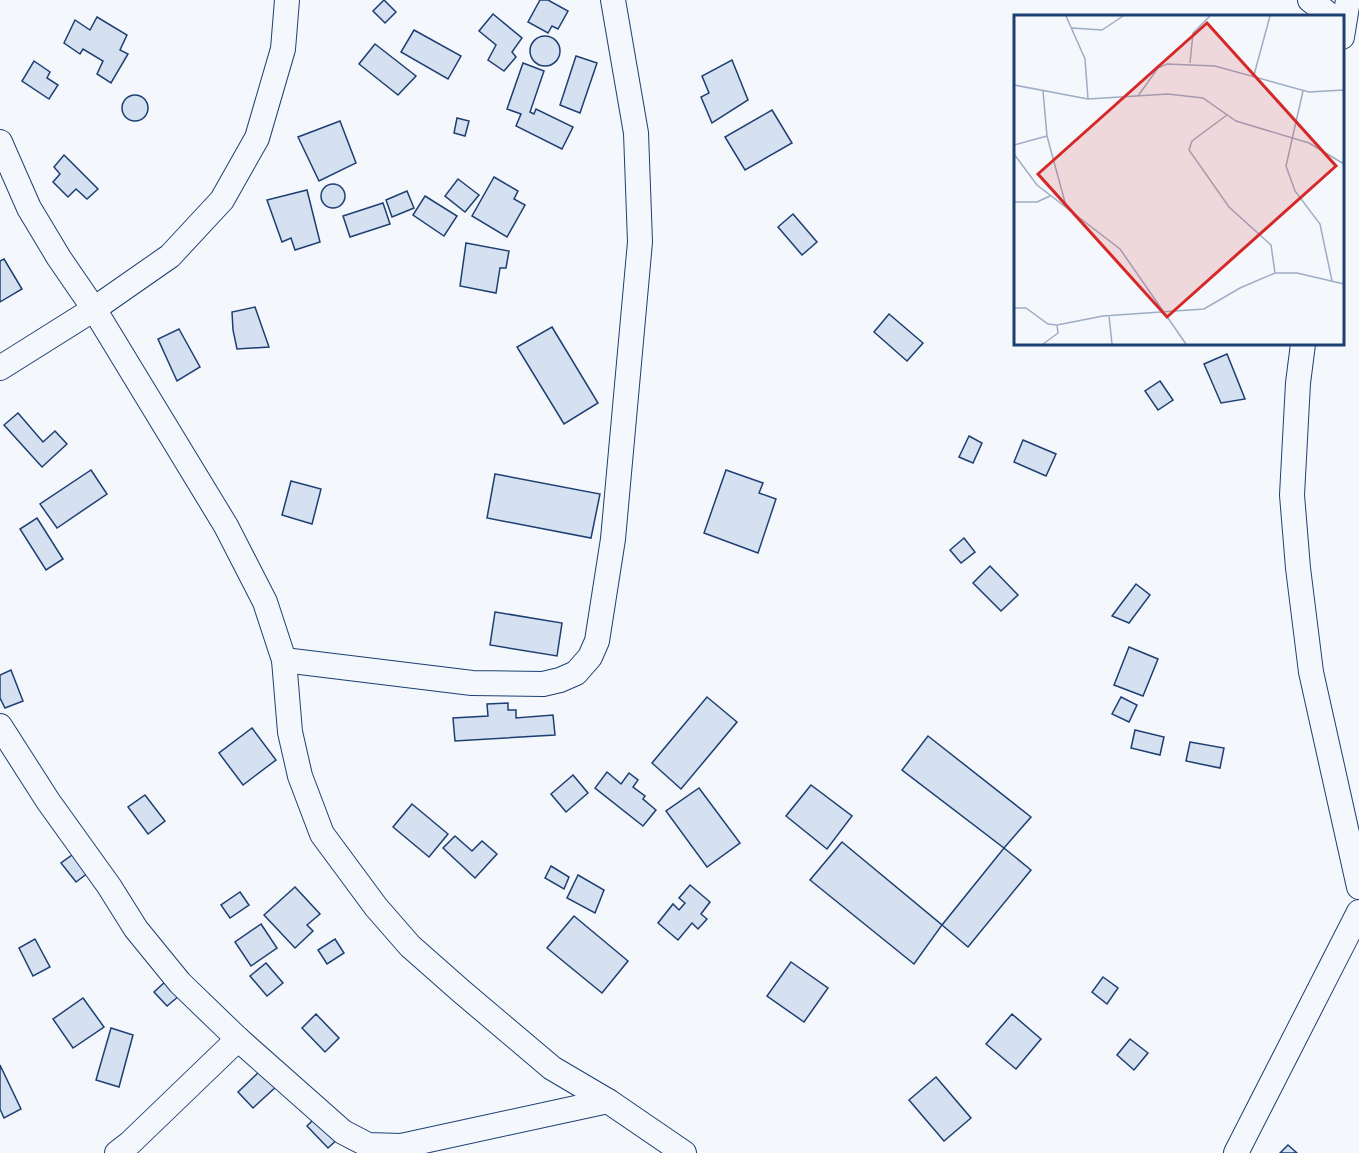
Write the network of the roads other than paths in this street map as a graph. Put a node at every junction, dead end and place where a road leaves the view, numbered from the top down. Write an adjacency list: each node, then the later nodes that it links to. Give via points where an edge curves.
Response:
1 (287, 0): 8 (street, via 283,49 257,138 222,200 170,256)
2 (612, 0): 11 (street, via 636,133 640,242 613,539 597,641 590,657 576,673 543,684 472,683)
3 (1310, 0): 5 (street)
4 (1348, 0): 6 (street)
5 (1328, 15)
6 (1344, 29)
7 (0, 142): 8 (street, via 29,208)
8 (94, 309): 10 (street); 11 (street, via 226,526 265,602)
9 (1303, 345): 13 (street, via 1292,495 1298,568 1311,672)
10 (0, 368)
11 (284, 660): 16 (street, via 290,732 300,776 322,834 410,946 552,1068)
12 (1, 728): 15 (street, via 136,928 180,983)
13 (1359, 887)
14 (1359, 912): 19 (street)
15 (238, 1039): 16 (street, via 343,1132 368,1145 401,1146); 17 (street)
16 (608, 1101): 18 (street)
17 (117, 1153)
18 (684, 1153)
19 (1236, 1153)

